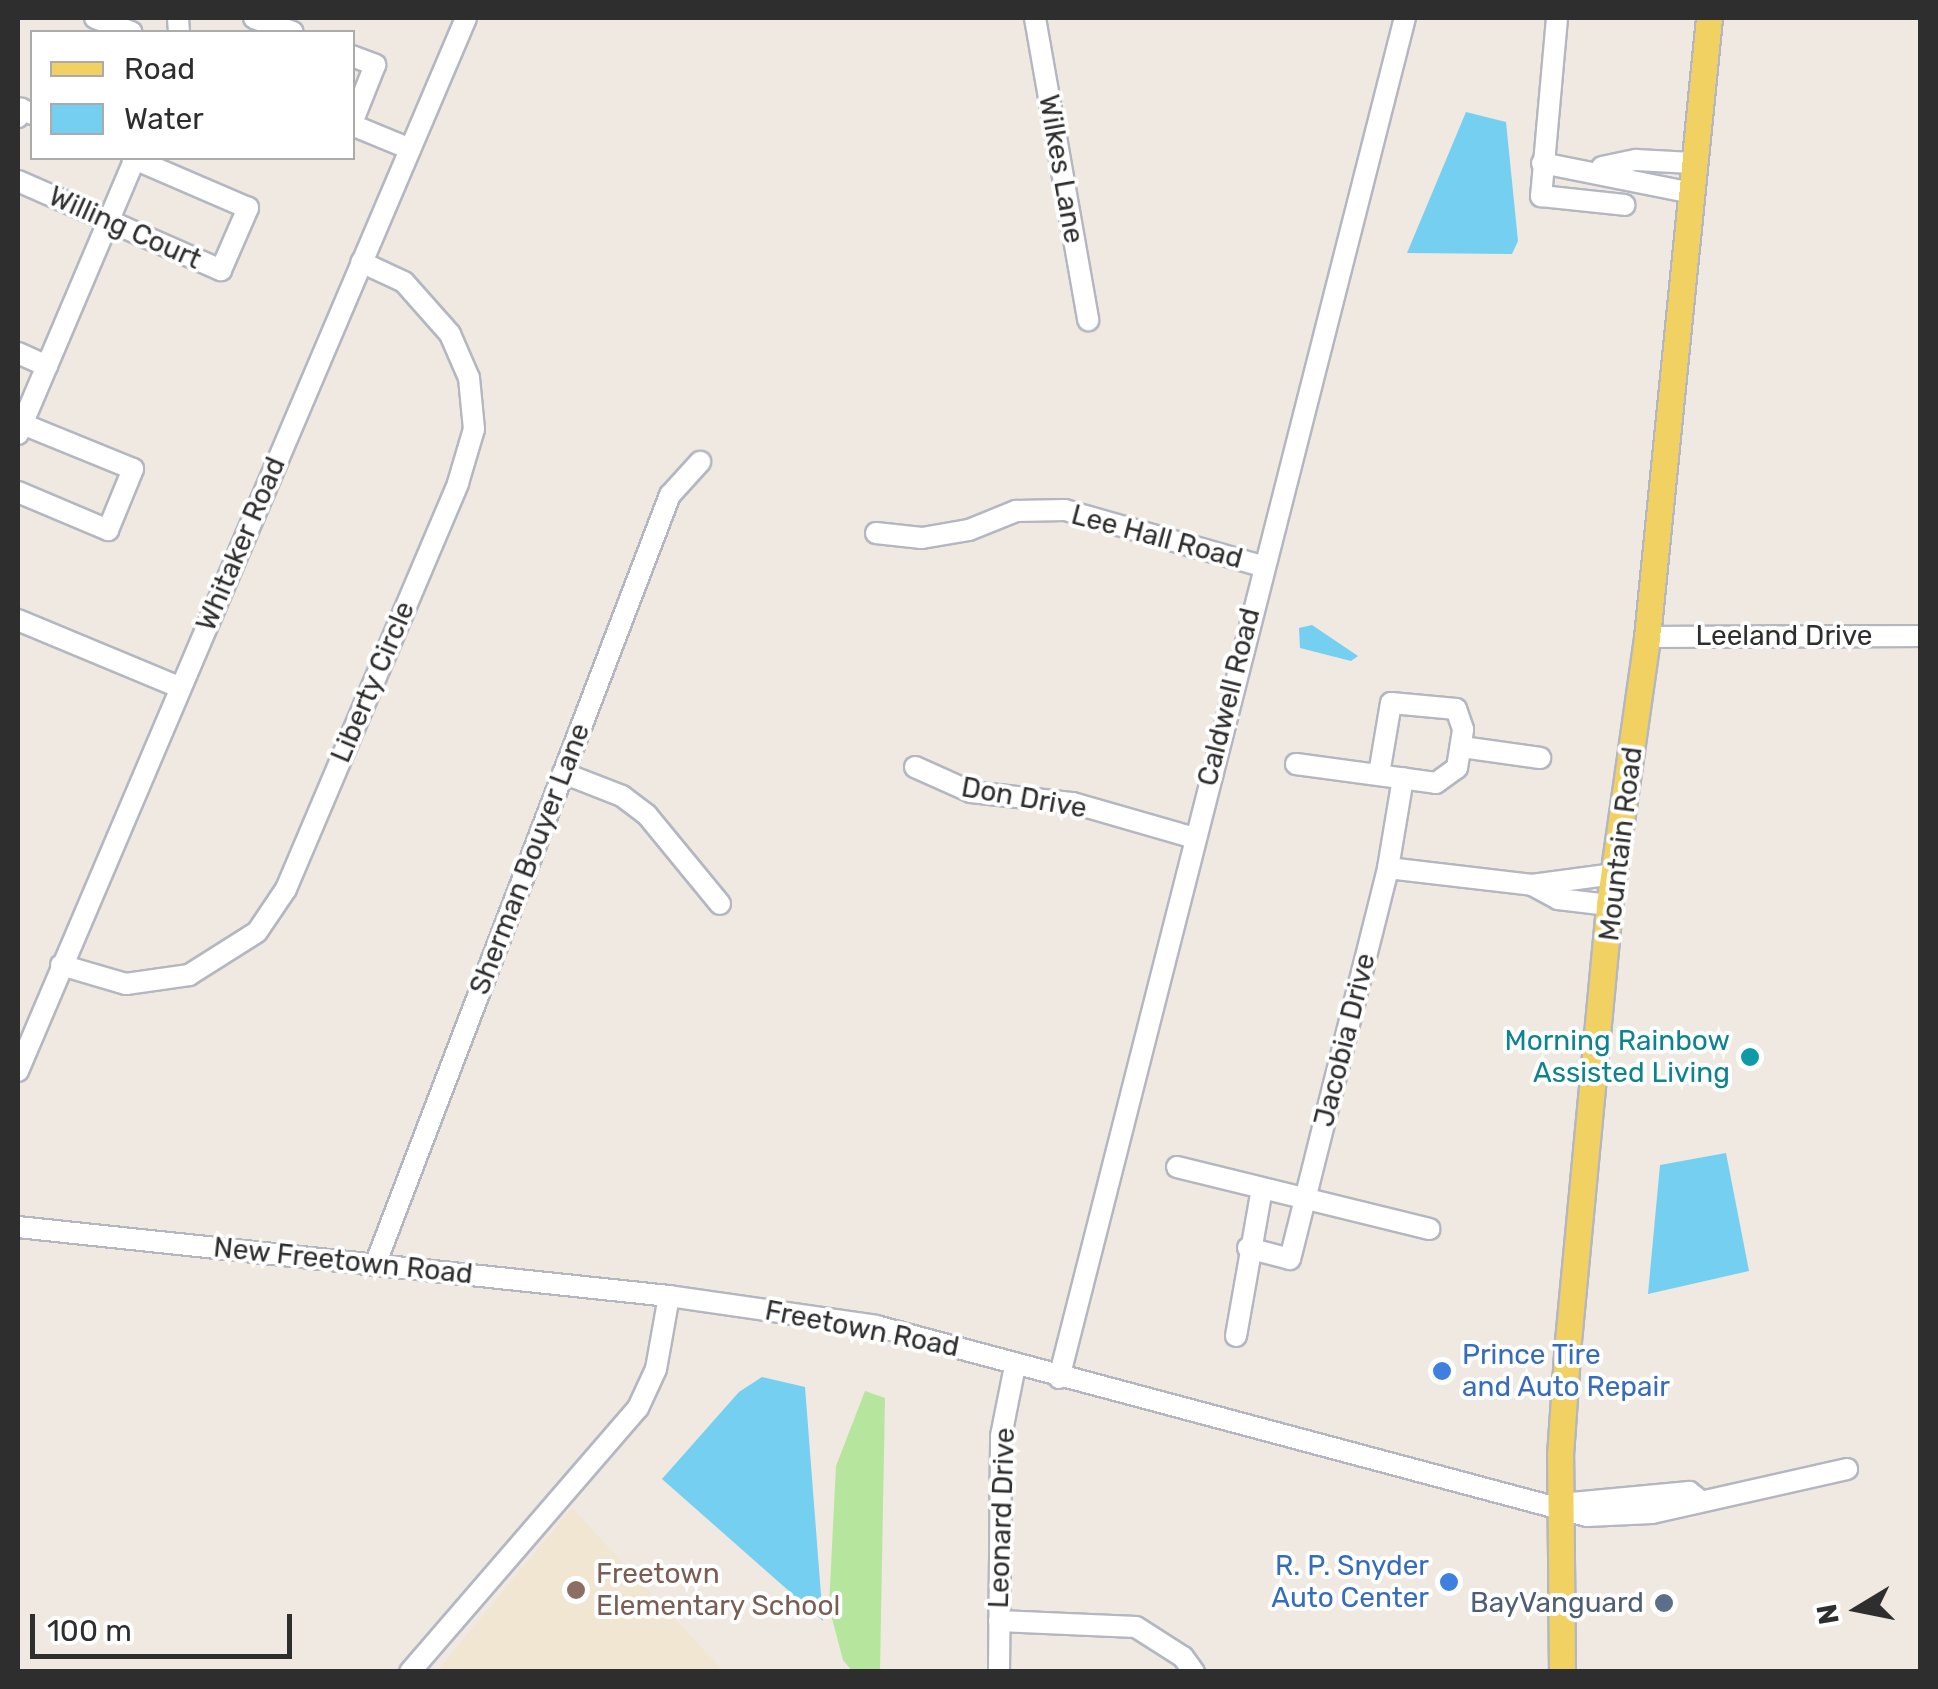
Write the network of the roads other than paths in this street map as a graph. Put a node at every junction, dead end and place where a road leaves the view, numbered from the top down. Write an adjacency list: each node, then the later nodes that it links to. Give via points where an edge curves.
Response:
1 (95, 18): 8 (street)
2 (254, 18): 9 (street)
3 (466, 18): 13 (street, Whitaker Road)
4 (1034, 18): 24 (street, Wilkes Lane)
5 (1404, 18): 31 (street, Caldwell Road)
6 (1557, 18): 16 (street)
7 (1710, 18): 17 (main road, Mountain Road)
8 (126, 30)
9 (287, 30)
10 (355, 57): 11 (street, via 375,64)
11 (355, 116)
12 (355, 125): 13 (street)
13 (410, 149): 23 (street, Whitaker Road)
14 (133, 160): 22 (street)
15 (139, 160): 22 (street, Willing Court, via 248,208 221,270)
16 (1542, 163): 18 (street); 21 (street, via 1542,196)
17 (1692, 163): 18 (street, via 1636,160); 20 (main road, Mountain Road)
18 (1595, 168): 20 (street)
19 (18, 181): 22 (street, Willing Court)
20 (1687, 192): 34 (main road, Mountain Road)
21 (1624, 205)
22 (108, 221): 26 (street)
23 (361, 262): 35 (street, Whitaker Road); 49 (street, Liberty Circle, via 422,296 450,334 469,378 474,429 458,483 286,889 257,932 189,975 126,984)
24 (1088, 320)
25 (18, 353): 26 (street)
26 (47, 366): 27 (street)
27 (20, 429): 29 (street, via 133,469 108,530)
28 (700, 462): 40 (street, Sherman Bouyer Lane, via 670,494)
29 (18, 492)
30 (876, 533): 31 (street, Lee Hall Road, via 922,538 969,530 1016,511 1065,510)
31 (1262, 566): 43 (street, Caldwell Road)
32 (18, 620): 35 (street)
33 (1920, 636): 34 (street, Leeland Drive)
34 (1647, 637): 45 (main road, Mountain Road)
35 (180, 687): 49 (street, Whitaker Road)
36 (1462, 747): 37 (street); 41 (street, via 1456,709 1400,700 1386,710); 42 (street, via 1449,777 1436,783)
37 (1540, 758)
38 (1296, 764): 41 (street)
39 (915, 766): 43 (street, Don Drive, via 971,792 1073,803)
40 (563, 774): 47 (street, via 622,796 647,815); 57 (street, Sherman Bouyer Lane)
41 (1379, 774): 42 (street)
42 (1404, 778): 44 (street, Jacobia Drive)
43 (1194, 838): 61 (street, Caldwell Road)
44 (1388, 868): 46 (street); 53 (street, Jacobia Drive)
45 (1614, 874): 46 (street); 48 (main road, Mountain Road)
46 (1532, 885): 48 (street, via 1558,899)
47 (720, 904)
48 (1609, 905): 63 (main road, Mountain Road, via 1568,1341)
49 (61, 964): 50 (street, Whitaker Road)
50 (18, 1070)
51 (1177, 1167): 52 (street)
52 (1262, 1189): 53 (street); 56 (street)
53 (1304, 1199): 55 (street); 56 (street, Jacobia Drive, via 1290,1259)
54 (18, 1226): 57 (street, New Freetown Road)
55 (1429, 1229)
56 (1248, 1248): 59 (street)
57 (375, 1264): 58 (street, New Freetown Road)
58 (669, 1296): 60 (street, Freetown Road, via 876,1326); 65 (street, via 656,1370 638,1408)
59 (1236, 1336)
60 (1015, 1366): 61 (street, Freetown Road); 64 (street, Leonard Drive, via 1002,1436)
61 (1058, 1378): 63 (street, Freetown Road)
62 (1848, 1469): 63 (street, Freetown Road, via 1696,1498 1689,1492)
63 (1560, 1504): 68 (main road, Mountain Road)
64 (999, 1621): 66 (street, Leonard Drive); 67 (street, via 1136,1627)
65 (410, 1672)
66 (999, 1672)
67 (1194, 1672)
68 (1562, 1672)

